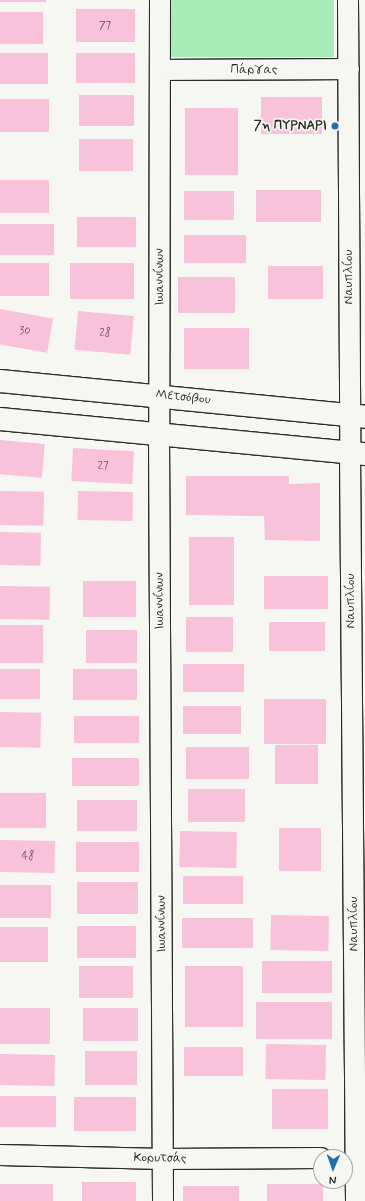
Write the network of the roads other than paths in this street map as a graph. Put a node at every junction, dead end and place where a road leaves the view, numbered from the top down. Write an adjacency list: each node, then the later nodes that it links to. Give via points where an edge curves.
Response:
1 (160, 0): 4 (street, Ιωαννίνων)
2 (348, 0): 3 (street, Ναυπλίου)
3 (349, 69): 4 (street, Πάργας); 7 (street, Ναυπλίου)
4 (160, 70): 6 (street, Ιωαννίνων)
5 (0, 381): 6 (street, Μετσόβου)
6 (160, 395): 7 (street, Μετσόβου); 9 (street, Ιωαννίνων)
7 (358, 416): 10 (street, Ναυπλίου)
8 (0, 420): 9 (street)
9 (159, 435): 10 (street); 14 (street, Ιωαννίνων)
10 (357, 453): 13 (street, Ναυπλίου)
11 (0, 1155): 14 (street, Κορυτσάς)
12 (313, 1158): 14 (street, Κορυτσάς)
13 (355, 1158): 16 (street, Ναυπλίου)
14 (163, 1159): 15 (street, Ιωαννίνων)
15 (163, 1201)
16 (356, 1201)

